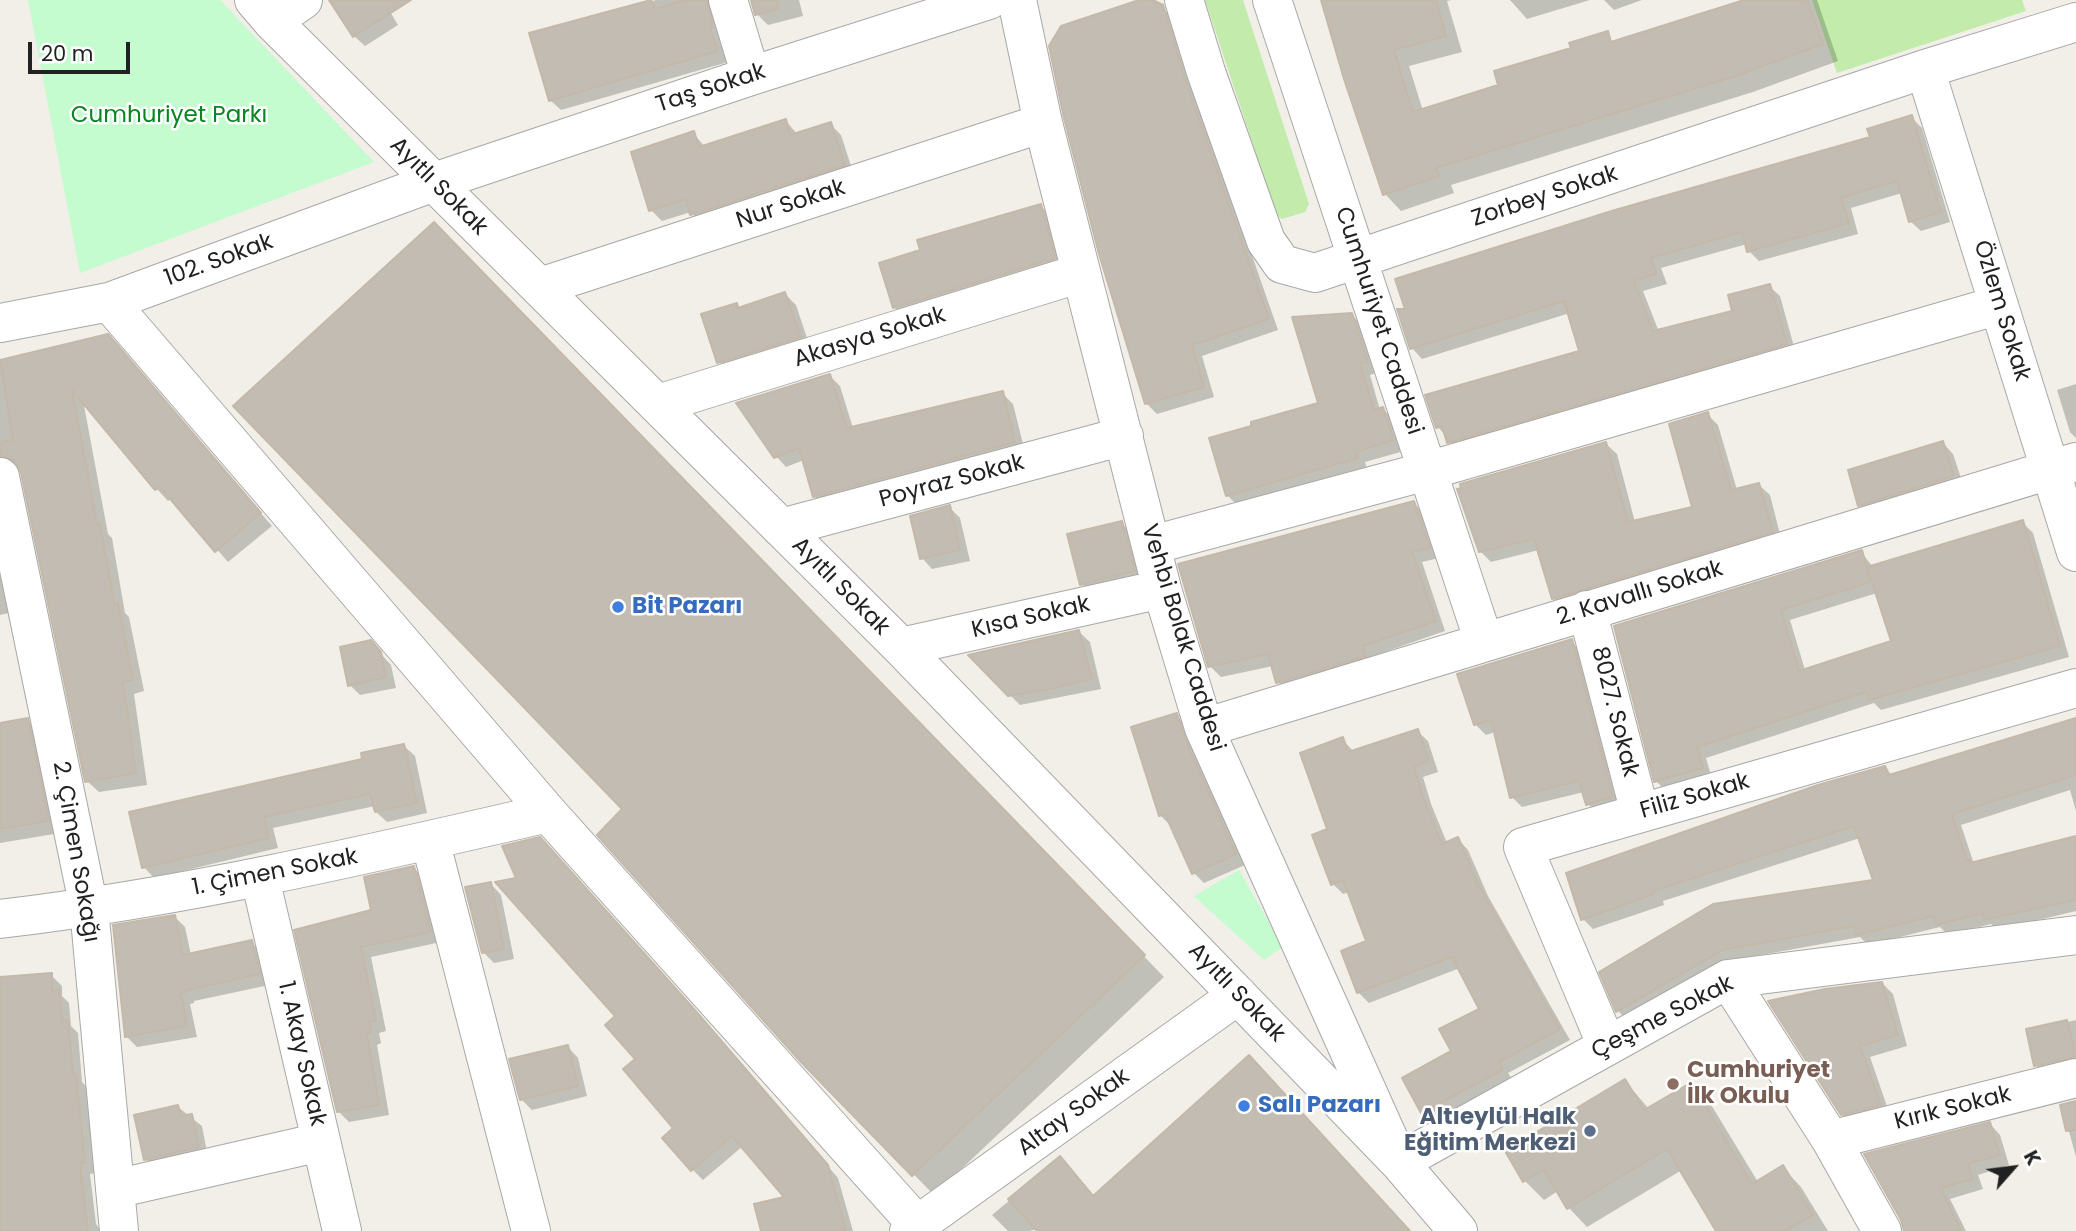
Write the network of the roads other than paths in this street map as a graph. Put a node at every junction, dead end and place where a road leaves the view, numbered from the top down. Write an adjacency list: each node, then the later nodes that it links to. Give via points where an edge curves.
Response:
1 (303, 0): 7 (street)
2 (728, 0): 10 (street)
3 (989, 0): 10 (street, Taş Sokak)
4 (1017, 0): 11 (street, Vehbi Bolak Caddesi)
5 (1184, 0): 13 (street, Zorbey Sokak, via 1266,241 1282,264 1315,273)
6 (1272, 0): 13 (street, Cumhuriyet Caddesi)
7 (264, 7): 12 (street, Ayıtlı Sokak)
8 (2076, 22): 9 (street, Zorbey Sokak)
9 (1925, 69): 13 (street, Zorbey Sokak); 17 (street, Özlem Sokak)
10 (751, 76): 12 (street, Taş Sokak)
11 (1043, 123): 14 (street, Vehbi Bolak Caddesi); 15 (street, Nur Sokak)
12 (433, 183): 15 (street, Ayıtlı Sokak); 16 (street, 102. Sokak)
13 (1357, 259): 22 (street, Cumhuriyet Caddesi)
14 (1081, 273): 19 (street, Akasya Sokak); 20 (street, Vehbi Bolak Caddesi)
15 (540, 287): 19 (street, Ayıtlı Sokak)
16 (109, 302): 18 (street, 102. Sokak); 34 (street)
17 (1999, 305): 21 (street, Özlem Sokak); 22 (street)
18 (0, 323)
19 (658, 404): 24 (street, Ayıtlı Sokak)
20 (1124, 436): 24 (street, Poyraz Sokak); 25 (street, Vehbi Bolak Caddesi)
21 (2063, 466): 26 (street, Özlem Sokak); 28 (street, 2. Kavallı Sokak)
22 (1427, 471): 25 (street); 30 (street, Cumhuriyet Caddesi)
23 (0, 477): 29 (street, 2. Çimen Sokağı)
24 (781, 528): 31 (street, Ayıtlı Sokak)
25 (1152, 545): 27 (street, Vehbi Bolak Caddesi)
26 (2076, 552)
27 (1162, 589): 31 (street, Kısa Sokak); 33 (street, Vehbi Bolak Caddesi)
28 (1587, 610): 30 (street, 2. Kavallı Sokak); 35 (street, 8027. Sokak)
29 (14, 618): 38 (street, 2. Çimen Sokağı)
30 (1484, 642): 33 (street, 2. Kavallı Sokak)
31 (901, 647): 42 (street, Ayıtlı Sokak)
32 (2076, 688): 35 (street, Filiz Sokak)
33 (1204, 728): 47 (street, Vehbi Bolak Caddesi)
34 (548, 813): 36 (street, 1. Çimen Sokak); 49 (street)
35 (1640, 813): 43 (street, Filiz Sokak, via 1523,847)
36 (430, 840): 37 (street, 1. Çimen Sokak); 52 (street)
37 (260, 878): 38 (street, 1. Çimen Sokak); 46 (street, 1. Akay Sokak)
38 (89, 908): 39 (street, 1. Çimen Sokak); 48 (street, 2. Çimen Sokağı)
39 (0, 919)
40 (2076, 935): 41 (street, Çeşme Sokak)
41 (1728, 979): 43 (street, Çeşme Sokak); 45 (street)
42 (1238, 995): 47 (street, Ayıtlı Sokak); 49 (street, Altay Sokak)
43 (1607, 1046): 47 (street, Çeşme Sokak)
44 (2076, 1079): 45 (street, Kırık Sokak)
45 (1831, 1140): 54 (street)
46 (321, 1142): 48 (street); 51 (street, 1. Akay Sokak)
47 (1399, 1162): 53 (street, Vehbi Bolak Caddesi)
48 (115, 1189): 50 (street, 2. Çimen Sokağı)
49 (917, 1229)
50 (119, 1231)
51 (342, 1231)
52 (531, 1231)
53 (1458, 1231)
54 (1882, 1231)

